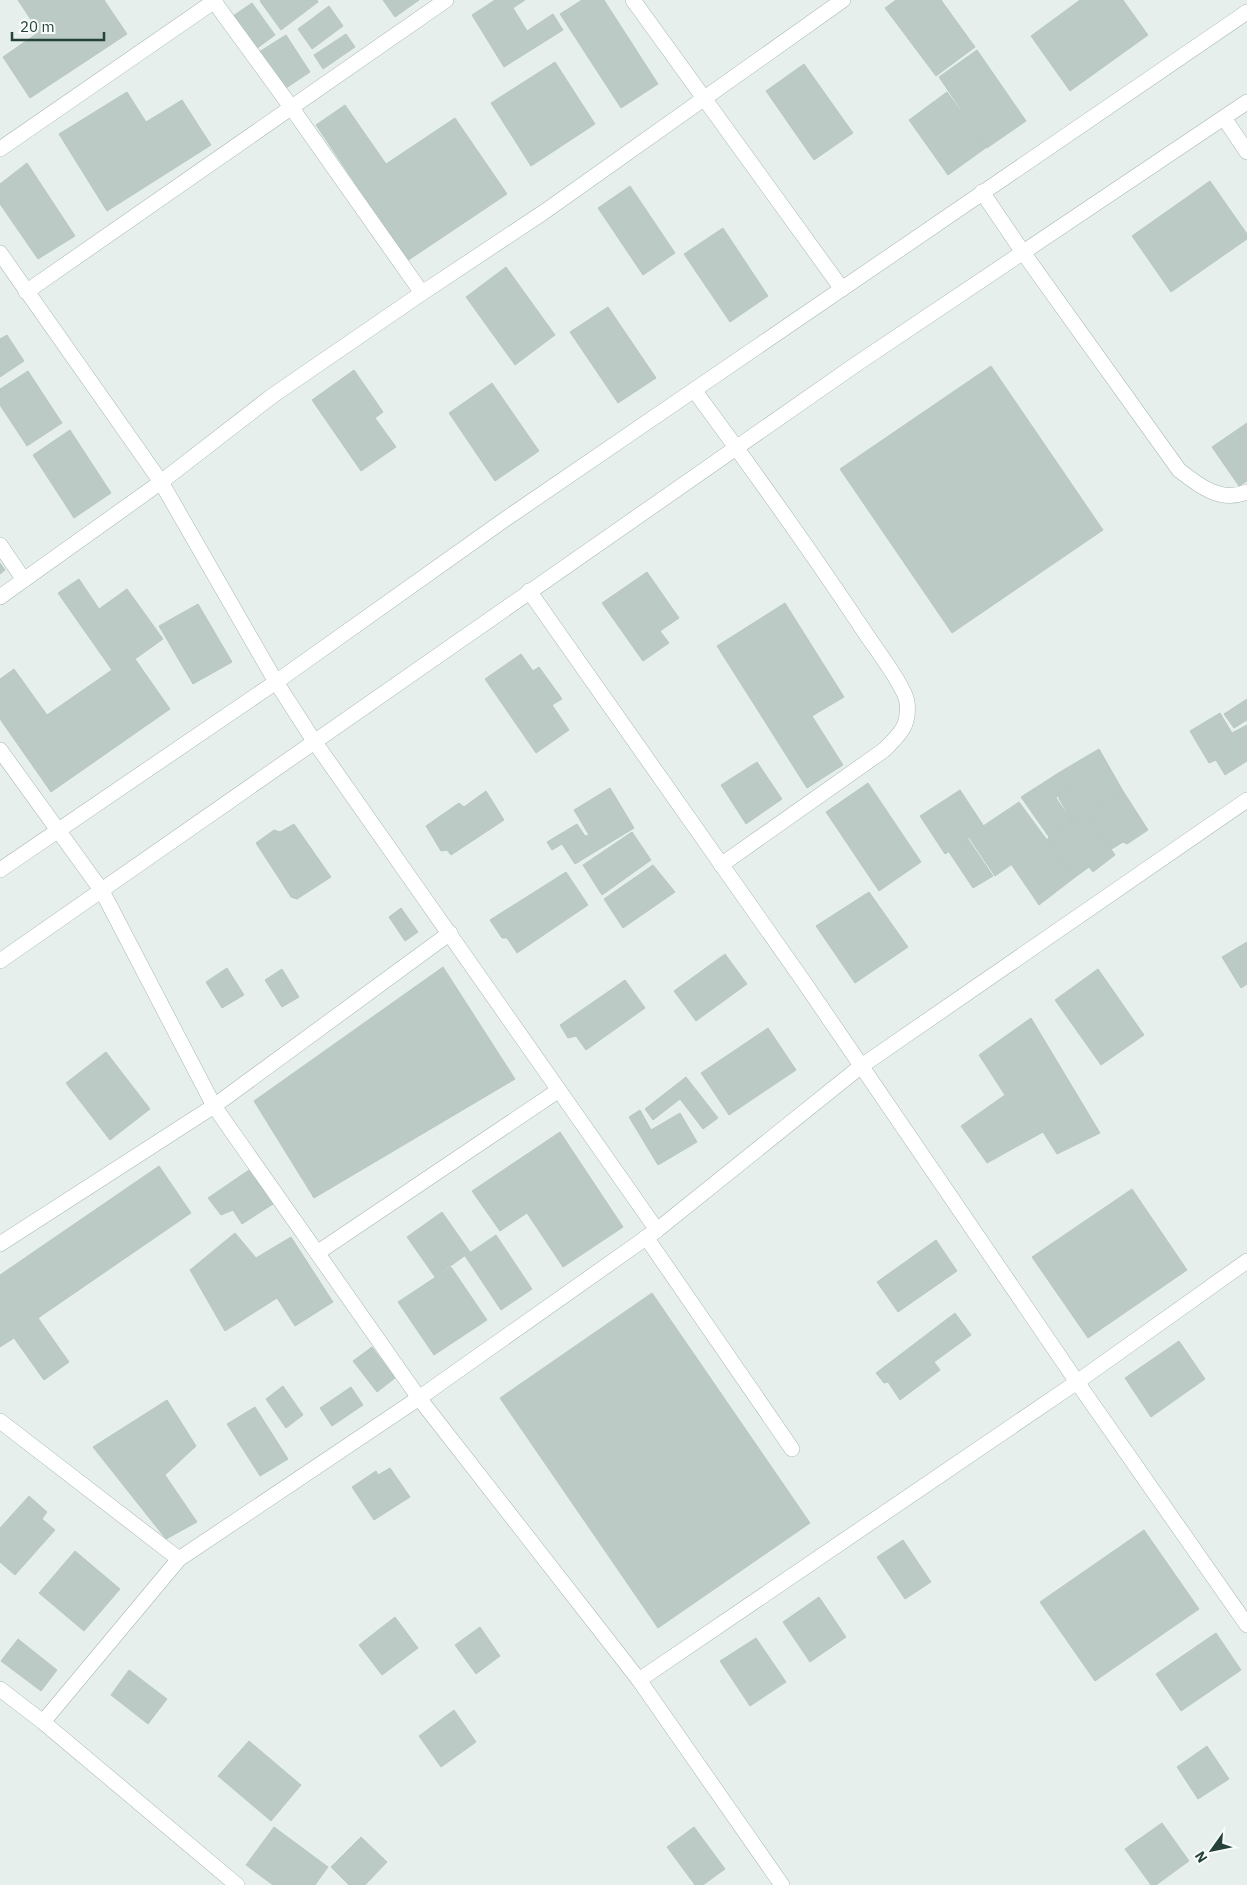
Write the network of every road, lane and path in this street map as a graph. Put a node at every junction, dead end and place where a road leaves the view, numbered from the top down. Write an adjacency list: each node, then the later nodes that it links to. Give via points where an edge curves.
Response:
1 (214, 0): 8 (street); 10 (street)
2 (446, 0): 8 (street)
3 (633, 0): 6 (street)
4 (843, 0): 6 (street)
5 (1247, 12): 12 (street)
6 (704, 98): 15 (street); 17 (street, via 544,212)
7 (1247, 102): 9 (street)
8 (292, 107): 16 (street); 17 (street)
9 (1224, 118): 11 (street); 13 (street)
10 (0, 149)
11 (1247, 152)
12 (982, 192): 13 (street); 15 (street)
13 (1022, 252): 19 (street); 21 (street, via 1179,470 1212,493 1240,495)
14 (0, 253): 16 (street)
15 (842, 289): 18 (street)
16 (26, 292): 20 (street)
17 (422, 293): 20 (street, via 272,396)
18 (694, 390): 19 (street); 26 (street)
19 (736, 447): 24 (street); 31 (street, via 895,678 907,700 908,718 900,733 884,750)
20 (161, 482): 23 (street); 26 (street)
21 (1247, 492)
22 (0, 544): 23 (street)
23 (24, 580): 25 (street)
24 (529, 591): 27 (street); 31 (street)
25 (0, 597)
26 (276, 682): 27 (street); 30 (street)
27 (314, 741): 33 (street); 34 (street)
28 (0, 750): 30 (street)
29 (1247, 800): 36 (street)
30 (58, 830): 32 (street); 33 (street)
31 (722, 865): 36 (street)
32 (0, 870)
33 (102, 891): 35 (street); 38 (street)
34 (450, 933): 37 (street); 38 (street)
35 (0, 961)
36 (860, 1066): 39 (street); 43 (street)
37 (559, 1090): 39 (street); 41 (street)
38 (214, 1106): 40 (street); 41 (street)
39 (651, 1234): 44 (street); 46 (street)
40 (0, 1244)
41 (317, 1253): 44 (street)
42 (1247, 1261): 43 (street)
43 (1077, 1382): 48 (street); 49 (street)
44 (420, 1398): 47 (street); 49 (street)
45 (0, 1421): 47 (street)
46 (792, 1449)
47 (179, 1559): 51 (street)
48 (1247, 1625)
49 (639, 1680): 53 (street)
50 (0, 1689): 51 (street)
51 (43, 1722): 52 (street)
52 (237, 1885)
53 (782, 1885)

